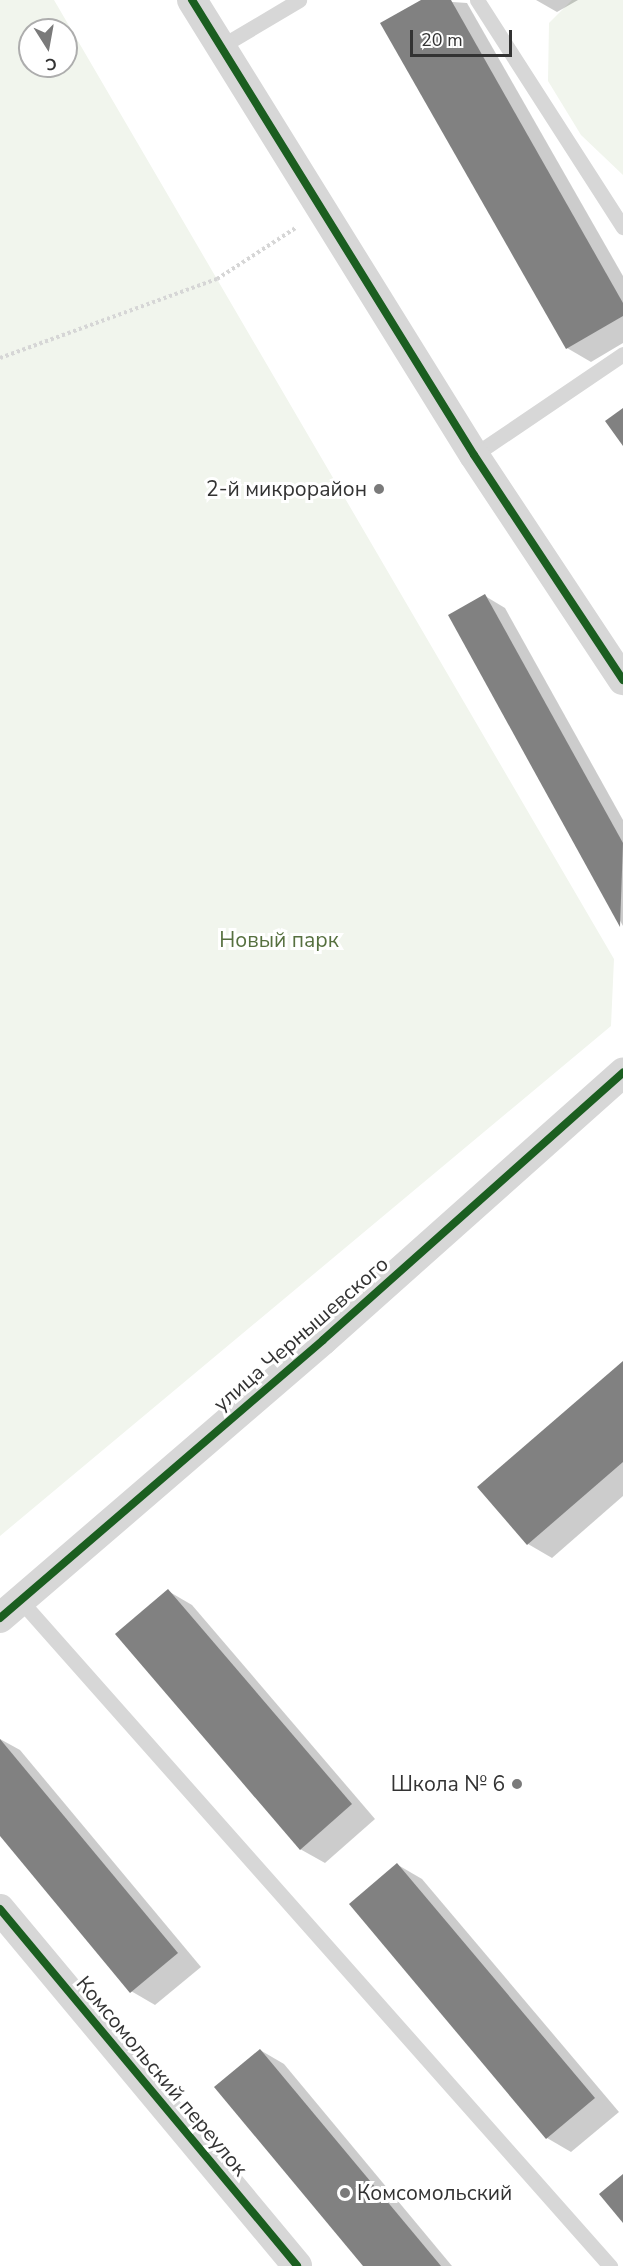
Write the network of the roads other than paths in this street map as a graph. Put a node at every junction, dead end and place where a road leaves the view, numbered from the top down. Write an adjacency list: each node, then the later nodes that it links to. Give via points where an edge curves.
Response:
1 (192, 0): 4 (street)
2 (299, 0): 4 (lane)
3 (477, 0): 5 (lane)
4 (220, 47): 7 (street)
5 (623, 227)
6 (623, 354): 7 (lane)
7 (474, 455): 8 (street)
8 (623, 680)
9 (623, 1073): 10 (street, улица Чернышевского, via 323,1340)
10 (10, 1609): 13 (lane)
11 (0, 1909): 12 (street, Комсомольский переулок)
12 (297, 2266)
13 (610, 2266)

